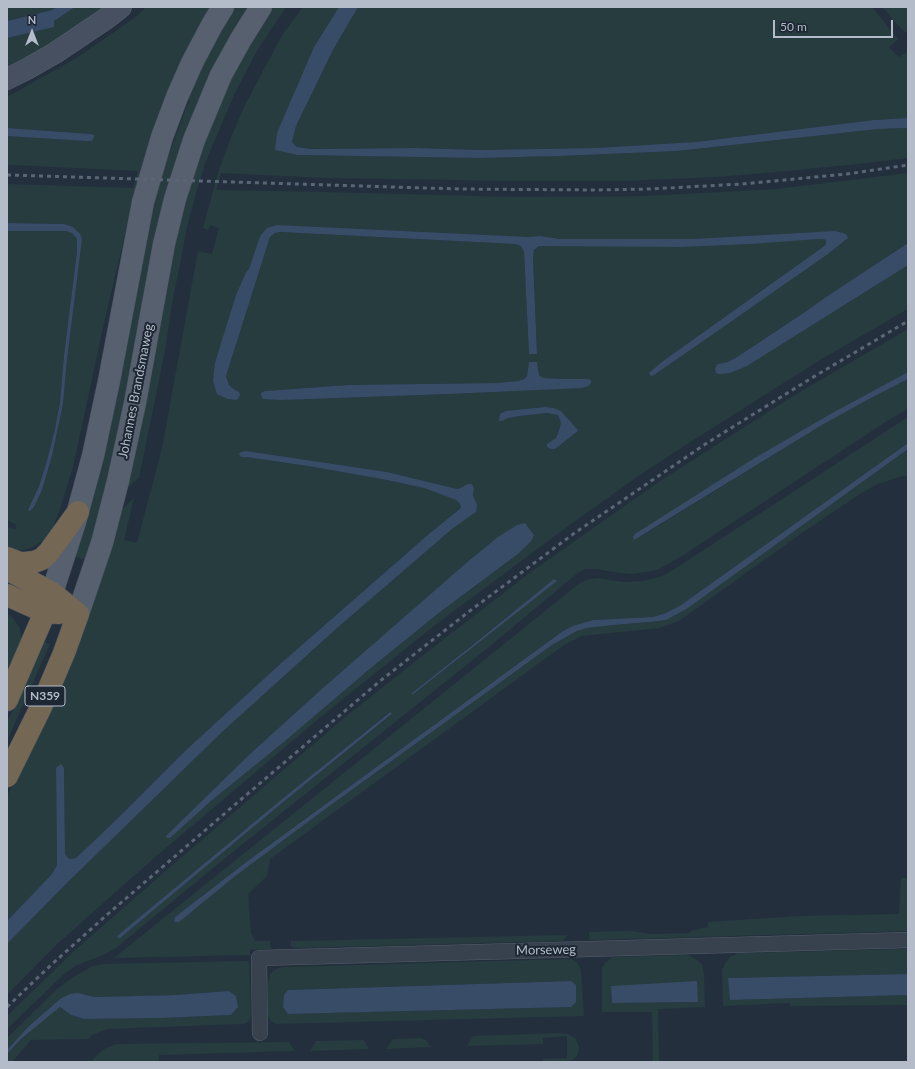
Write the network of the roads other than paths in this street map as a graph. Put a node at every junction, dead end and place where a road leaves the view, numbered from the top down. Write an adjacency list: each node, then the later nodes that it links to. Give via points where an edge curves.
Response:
1 (121, 7): 4 (street, via 60,49)
2 (223, 7): 5 (main road, via 177,97 143,202 110,381)
3 (261, 7): 10 (main road, Johannes Brandsmaweg / N359, via 221,75 194,140 175,199 118,481 102,543)
4 (7, 79)
5 (78, 512): 6 (highway, via 42,559 20,563); 9 (main road, N359)
6 (7, 558)
7 (7, 569): 9 (highway)
8 (7, 595): 9 (highway)
9 (48, 603): 10 (highway); 11 (highway, N359)
10 (78, 614): 12 (highway, Johannes Brandsmaweg / N359, via 41,707)
11 (7, 700)
12 (7, 776)
13 (908, 940): 14 (street, Morseweg, via 259,958)
14 (260, 1033)

